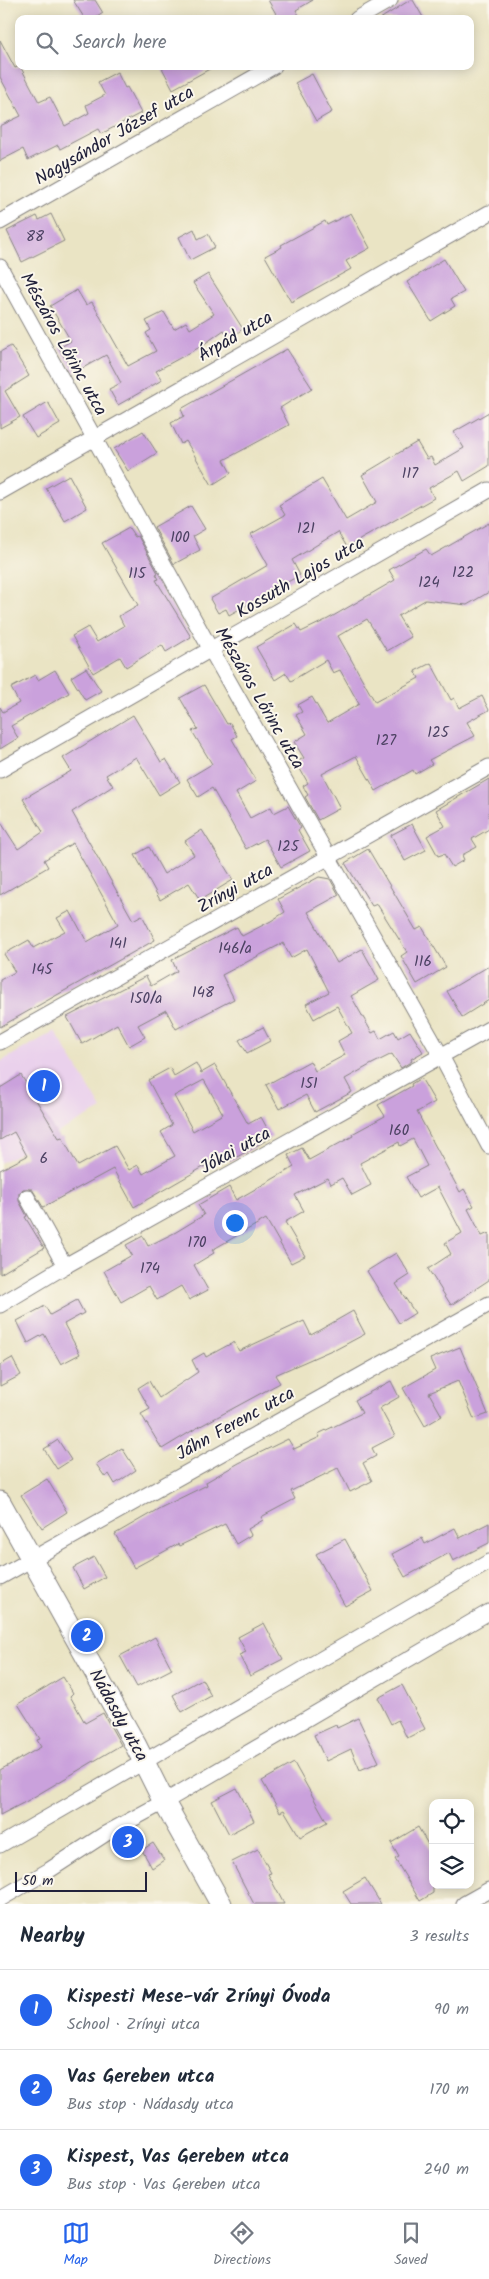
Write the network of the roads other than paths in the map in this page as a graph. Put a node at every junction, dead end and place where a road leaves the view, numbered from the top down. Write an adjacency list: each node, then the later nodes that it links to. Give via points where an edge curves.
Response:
1 (390, 0): 2 (street)
2 (364, 15)
3 (267, 70): 5 (street, Nagysándor József utca)
4 (489, 213): 7 (street, Árpád utca)
5 (0, 222)
6 (0, 268): 7 (street, Mészáros Lőrinc utca)
7 (95, 438): 9 (street, Árpád utca); 10 (street, Mészáros Lőrinc utca)
8 (489, 490): 10 (street, Kossuth Lajos utca)
9 (0, 492)
10 (210, 650): 12 (street, Kossuth Lajos utca); 13 (street, Mészáros Lőrinc utca)
11 (489, 767): 13 (street, Zrínyi utca)
12 (0, 770)
13 (329, 857): 15 (street, Zrínyi utca); 16 (street, Mészáros Lőrinc utca)
14 (489, 1029): 16 (street, Jókai utca)
15 (0, 1042)
16 (441, 1056): 17 (street, Mészáros Lőrinc utca); 19 (street, Jókai utca)
17 (489, 1146)
18 (27, 1197): 19 (street)
19 (66, 1266): 21 (street, Jókai utca)
20 (489, 1304): 23 (street, Jáhn Ferenc utca)
21 (0, 1305)
22 (0, 1502): 23 (street, Nádasdy utca)
23 (32, 1558): 25 (street, Jáhn Ferenc utca); 27 (street, Nádasdy utca)
24 (489, 1562): 27 (street)
25 (0, 1576)
26 (489, 1612): 28 (street)
27 (144, 1760): 28 (street, Nádasdy utca); 29 (street)
28 (164, 1802): 31 (street); 32 (street, Nádasdy utca)
29 (0, 1845)
30 (489, 1890): 33 (street)
31 (0, 1899)
32 (221, 1904)
33 (464, 1904)

